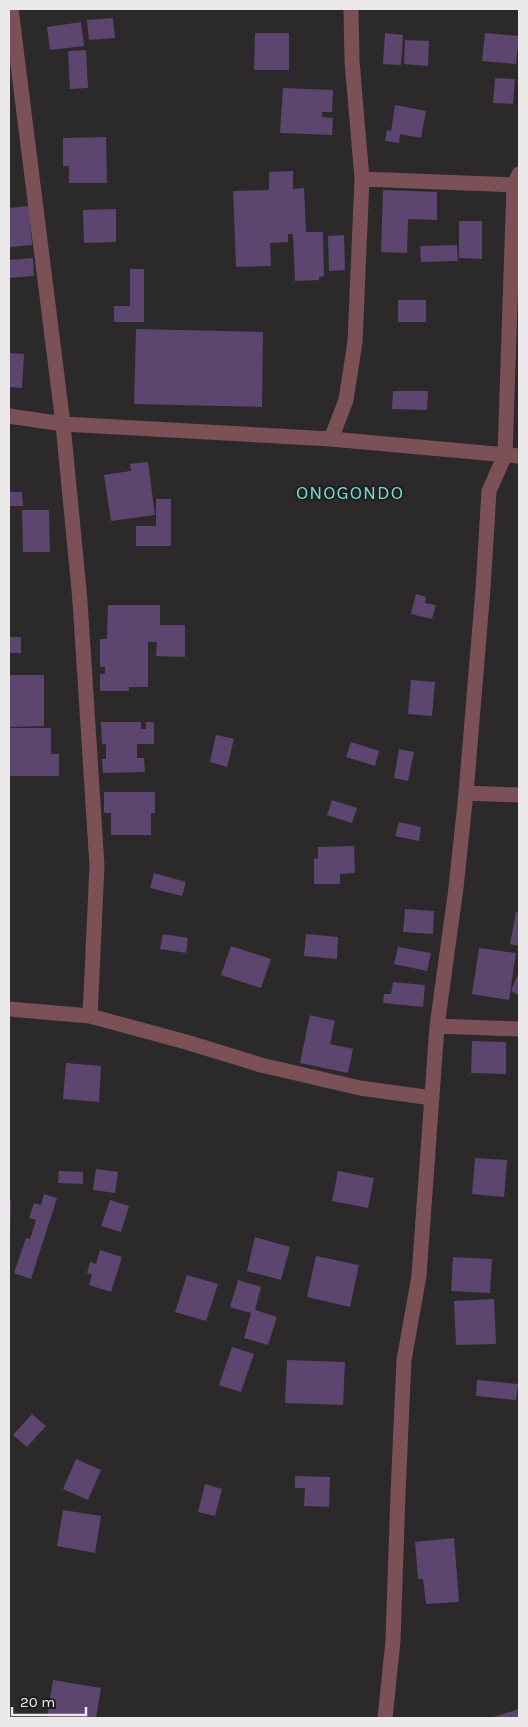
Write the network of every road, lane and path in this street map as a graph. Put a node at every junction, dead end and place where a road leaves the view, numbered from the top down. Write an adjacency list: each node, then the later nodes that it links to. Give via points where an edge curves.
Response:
1 (11, 9): 6 (street)
2 (351, 9): 3 (street)
3 (362, 179): 4 (street); 7 (street, via 355,342 346,400)
4 (518, 182): 8 (street)
5 (9, 416): 6 (street)
6 (63, 424): 7 (street); 12 (street, via 80,601 97,866)
7 (331, 439): 8 (street)
8 (512, 455): 9 (street, via 489,491)
9 (466, 793): 10 (street); 13 (street)
10 (519, 794)
11 (9, 1009): 12 (street)
12 (90, 1016): 15 (street, via 261,1065 360,1088)
13 (437, 1026): 14 (street); 15 (street)
14 (519, 1029)
15 (432, 1098): 16 (street, via 418,1276 404,1360 393,1642)
16 (385, 1718)

